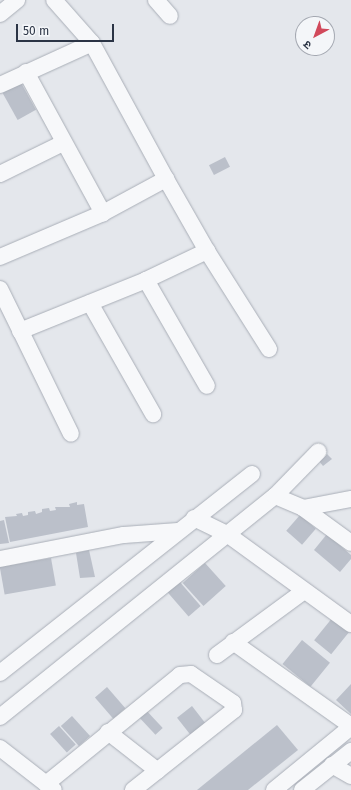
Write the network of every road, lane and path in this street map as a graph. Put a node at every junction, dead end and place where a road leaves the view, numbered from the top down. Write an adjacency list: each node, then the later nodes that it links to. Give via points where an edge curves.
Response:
1 (17, 0): 4 (street)
2 (54, 0): 6 (street)
3 (156, 0): 5 (street)
4 (0, 14)
5 (170, 16)
6 (92, 43): 7 (street); 11 (street)
7 (26, 72): 8 (street); 9 (street)
8 (0, 85)
9 (63, 143): 10 (street); 12 (street)
10 (0, 174)
11 (166, 179): 12 (street); 13 (street)
12 (103, 213): 14 (street)
13 (207, 251): 15 (street); 19 (street)
14 (0, 257)
15 (146, 280): 17 (street); 20 (street)
16 (0, 289): 18 (street)
17 (90, 303): 18 (street); 21 (street)
18 (20, 330): 22 (street)
19 (269, 349)
20 (207, 386)
21 (153, 414)
22 (71, 434)
23 (318, 452): 25 (street)
24 (252, 474): 28 (street)
25 (275, 496): 27 (street); 30 (street)
26 (351, 499): 27 (street)
27 (303, 508): 31 (street)
28 (194, 518): 29 (street); 30 (street)
29 (178, 531): 32 (street, via 124,535); 37 (street)
30 (227, 534): 33 (street); 38 (street)
31 (351, 543)
32 (0, 559)
33 (304, 591): 34 (street); 35 (street)
34 (351, 624)
35 (233, 642): 36 (street); 39 (street)
36 (217, 655)
37 (0, 673)
38 (0, 717)
39 (351, 726): 48 (street)
40 (108, 732): 44 (street); 44 (street, via 180,674 191,674 233,703 234,710); 46 (street)
41 (0, 748): 46 (street)
42 (351, 751): 43 (street)
43 (332, 766): 45 (street); 49 (street)
44 (158, 771): 47 (street)
45 (351, 776)
46 (50, 787)
47 (133, 790)
48 (274, 790)
49 (302, 790)

